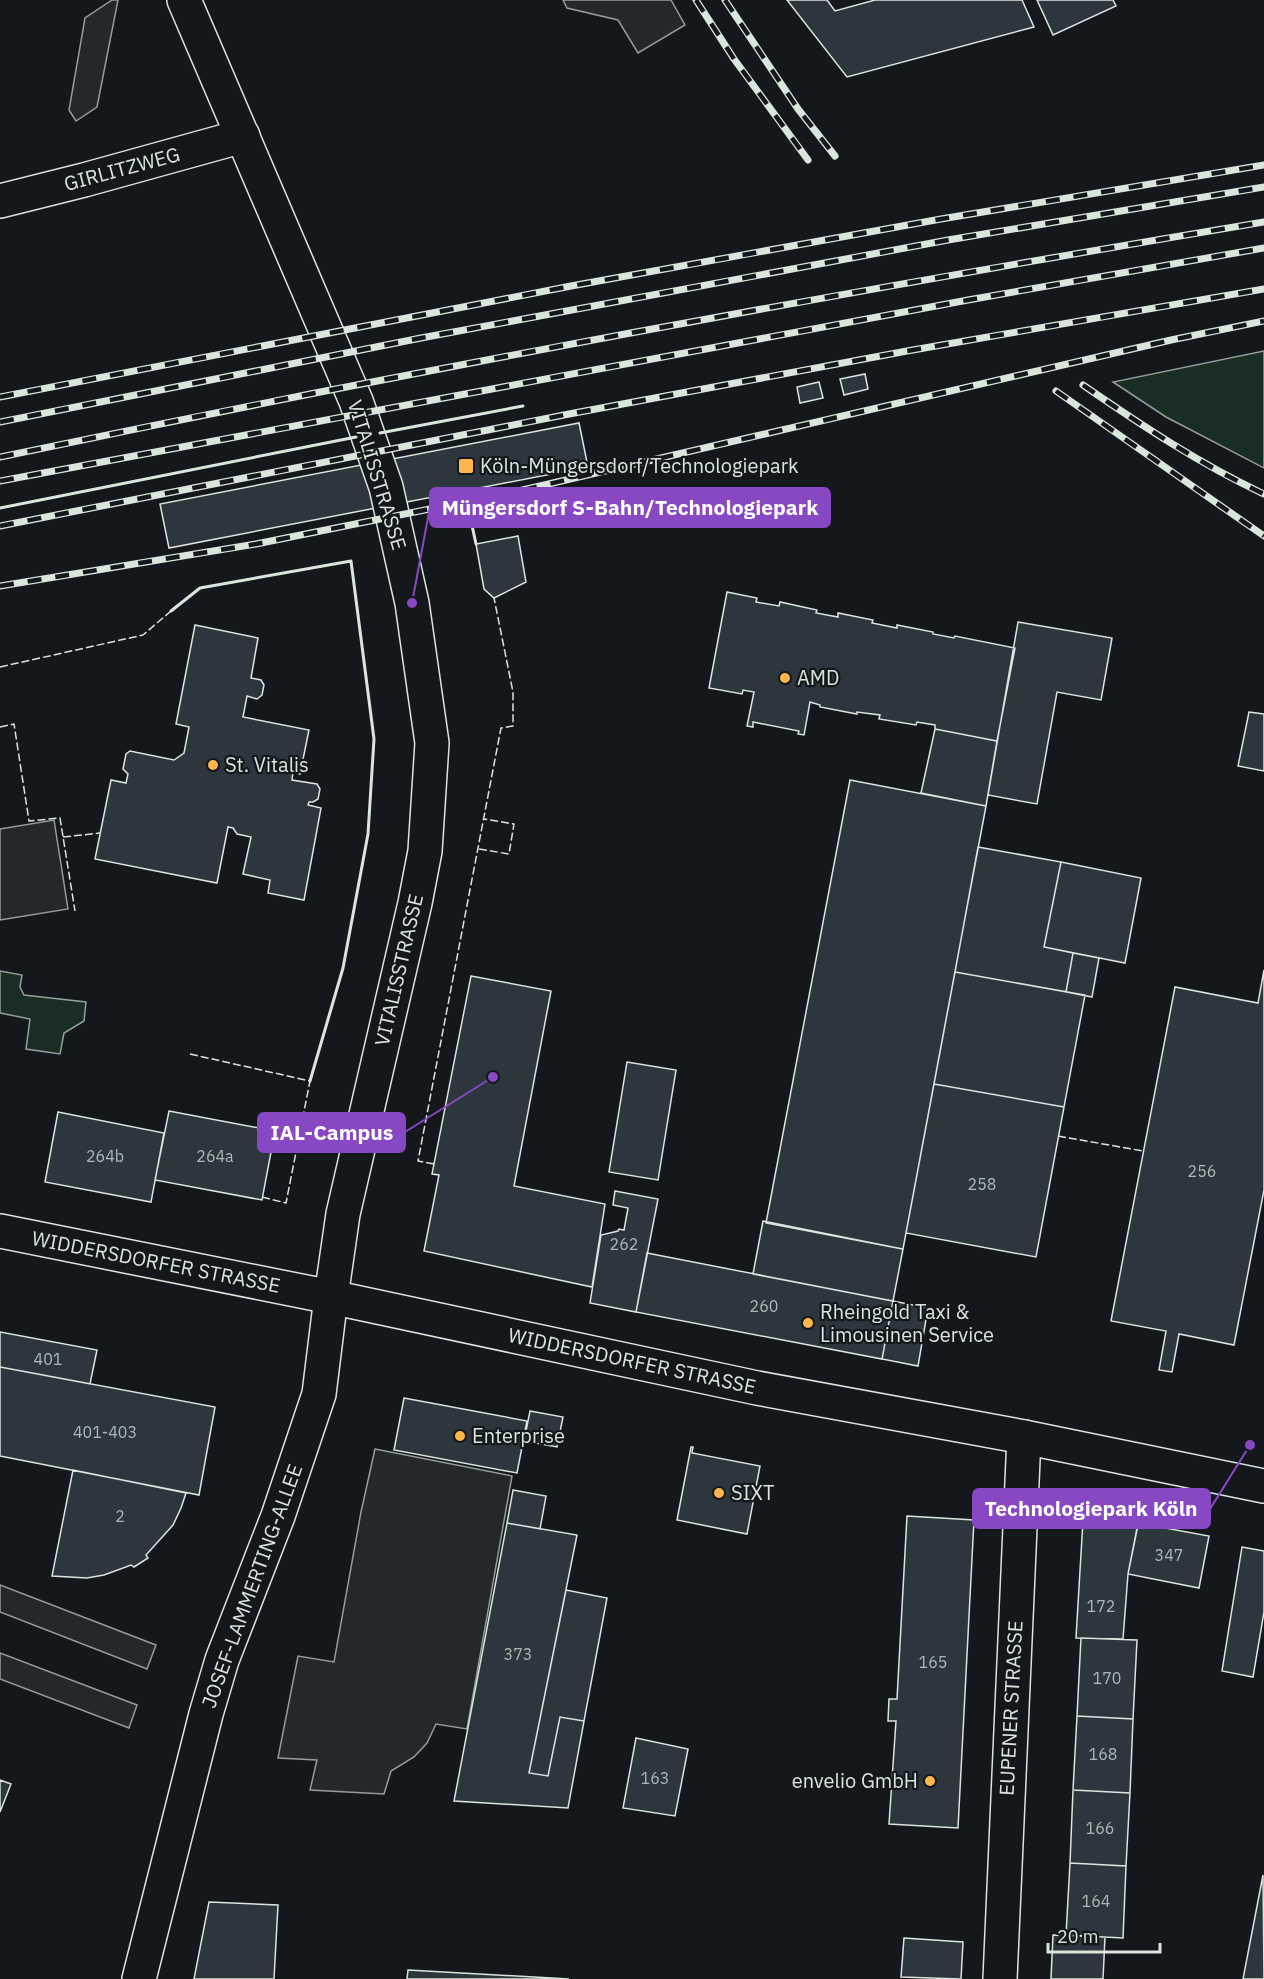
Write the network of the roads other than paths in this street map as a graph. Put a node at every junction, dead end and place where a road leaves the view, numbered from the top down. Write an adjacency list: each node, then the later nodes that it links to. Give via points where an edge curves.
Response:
1 (184, 0): 2 (street, VITALISSTRASSE)
2 (243, 136): 3 (street, GIRLITZWEG); 5 (street, VITALISSTRASSE, via 356,401 386,488 412,603 432,743 425,851 343,1214)
3 (0, 201)
4 (0, 1232): 5 (street, WIDDERSDORFER STRASSE)
5 (331, 1297): 6 (street, WIDDERSDORFER STRASSE, via 757,1388); 8 (street, JOSEF-LAMMERTING-ALLEE, via 319,1394 278,1516 222,1660)
6 (1024, 1437): 7 (street, WIDDERSDORFER STRASSE); 9 (street, EUPENER STRASSE)
7 (1264, 1486)
8 (139, 1979)
9 (1000, 1979)

